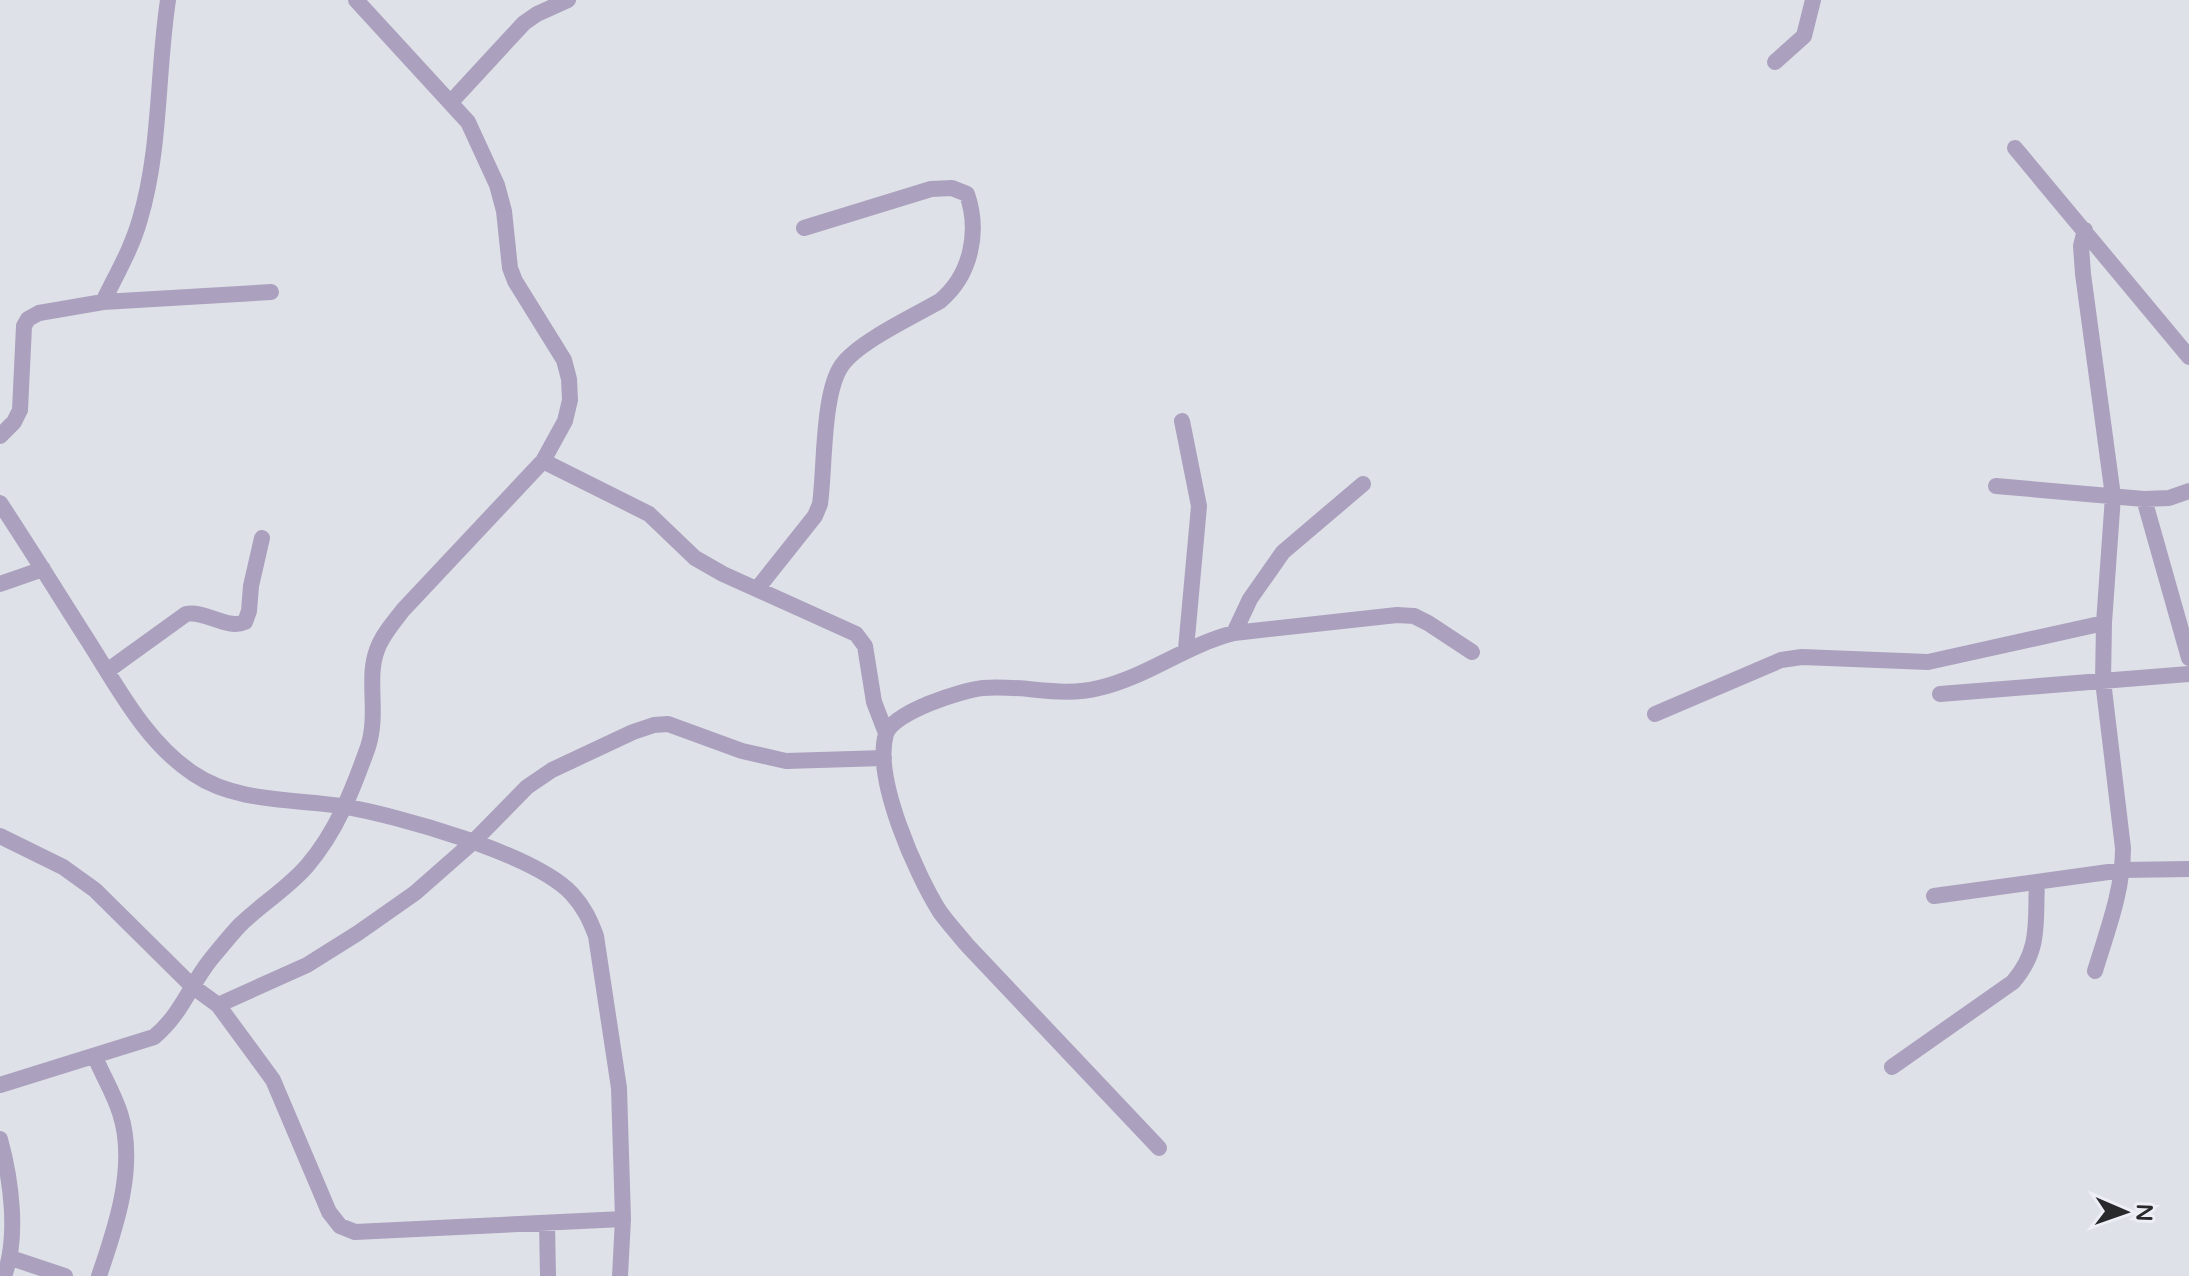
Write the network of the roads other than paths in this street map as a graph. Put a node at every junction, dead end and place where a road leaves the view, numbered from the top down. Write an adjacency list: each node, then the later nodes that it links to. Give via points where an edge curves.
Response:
1 (168, 0): 11 (street, via 141,216)
2 (356, 0): 6 (street)
3 (568, 0): 6 (street, via 524,23)
4 (1813, 0): 5 (street, via 1804,36)
5 (1775, 62)
6 (451, 102): 15 (street, via 468,122 497,185 515,281 564,360 569,379 565,421)
7 (2015, 148): 9 (street)
8 (804, 228): 25 (street, via 931,189 967,194 974,216 962,277 950,292 842,364 829,400 820,504)
9 (2085, 230): 12 (street); 19 (street, via 2083,274)
10 (271, 292): 11 (street)
11 (103, 302): 14 (street, via 28,319 20,410)
12 (2189, 357)
13 (1182, 421): 28 (street, via 1199,506)
14 (0, 436)
15 (543, 461): 25 (street, via 636,506 695,558); 38 (street, via 383,637 373,667 375,717)
16 (1363, 484): 27 (street, via 1283,552)
17 (1996, 486): 19 (street)
18 (2189, 491): 20 (street)
19 (2113, 496): 20 (street); 26 (street)
20 (2144, 499): 30 (street)
21 (0, 503): 23 (street)
22 (262, 538): 31 (street, via 245,622 186,614)
23 (43, 569): 24 (street); 31 (street)
24 (0, 584)
25 (757, 589): 36 (street, via 861,638)
26 (2104, 623): 33 (street); 35 (street, via 1928,662 1781,660)
27 (1234, 633): 28 (street); 29 (street, via 1414,616)
28 (1186, 649): 36 (street, via 1141,674 1084,691 961,692 906,715)
29 (1472, 652)
30 (2189, 658)
31 (107, 671): 38 (street, via 148,730 174,759 204,780 248,794)
32 (2189, 674): 33 (street)
33 (2103, 681): 34 (street); 42 (street)
34 (1940, 694)
35 (1655, 714)
36 (886, 733): 37 (street)
37 (884, 758): 40 (street, via 786,761 742,751 682,727 654,725 552,770 527,787); 52 (street, via 903,836 941,913)
38 (345, 807): 40 (street); 46 (street, via 307,866 240,926)
39 (0, 836): 46 (street, via 95,890)
40 (473, 842): 47 (street, via 415,893 328,953); 53 (street, via 546,873 587,912 596,936 619,1088)
41 (2189, 869): 42 (street)
42 (2123, 870): 43 (street); 45 (street)
43 (2037, 882): 44 (street); 49 (street, via 2034,945 2027,965 2013,982)
44 (1934, 896)
45 (2095, 971)
46 (192, 986): 47 (street); 48 (street, via 183,1007 154,1037)
47 (218, 1005): 54 (street, via 273,1080 329,1212 340,1226 355,1232)
48 (95, 1057): 50 (street); 58 (street, via 120,1113 124,1142 122,1205)
49 (1892, 1067)
50 (0, 1085)
51 (0, 1139): 55 (street, via 7,1170)
52 (1159, 1148)
53 (623, 1219): 54 (street); 60 (street)
54 (547, 1223): 59 (street)
55 (11, 1258): 56 (street); 57 (street)
56 (4, 1276)
57 (65, 1276)
58 (99, 1276)
59 (548, 1276)
60 (620, 1276)

